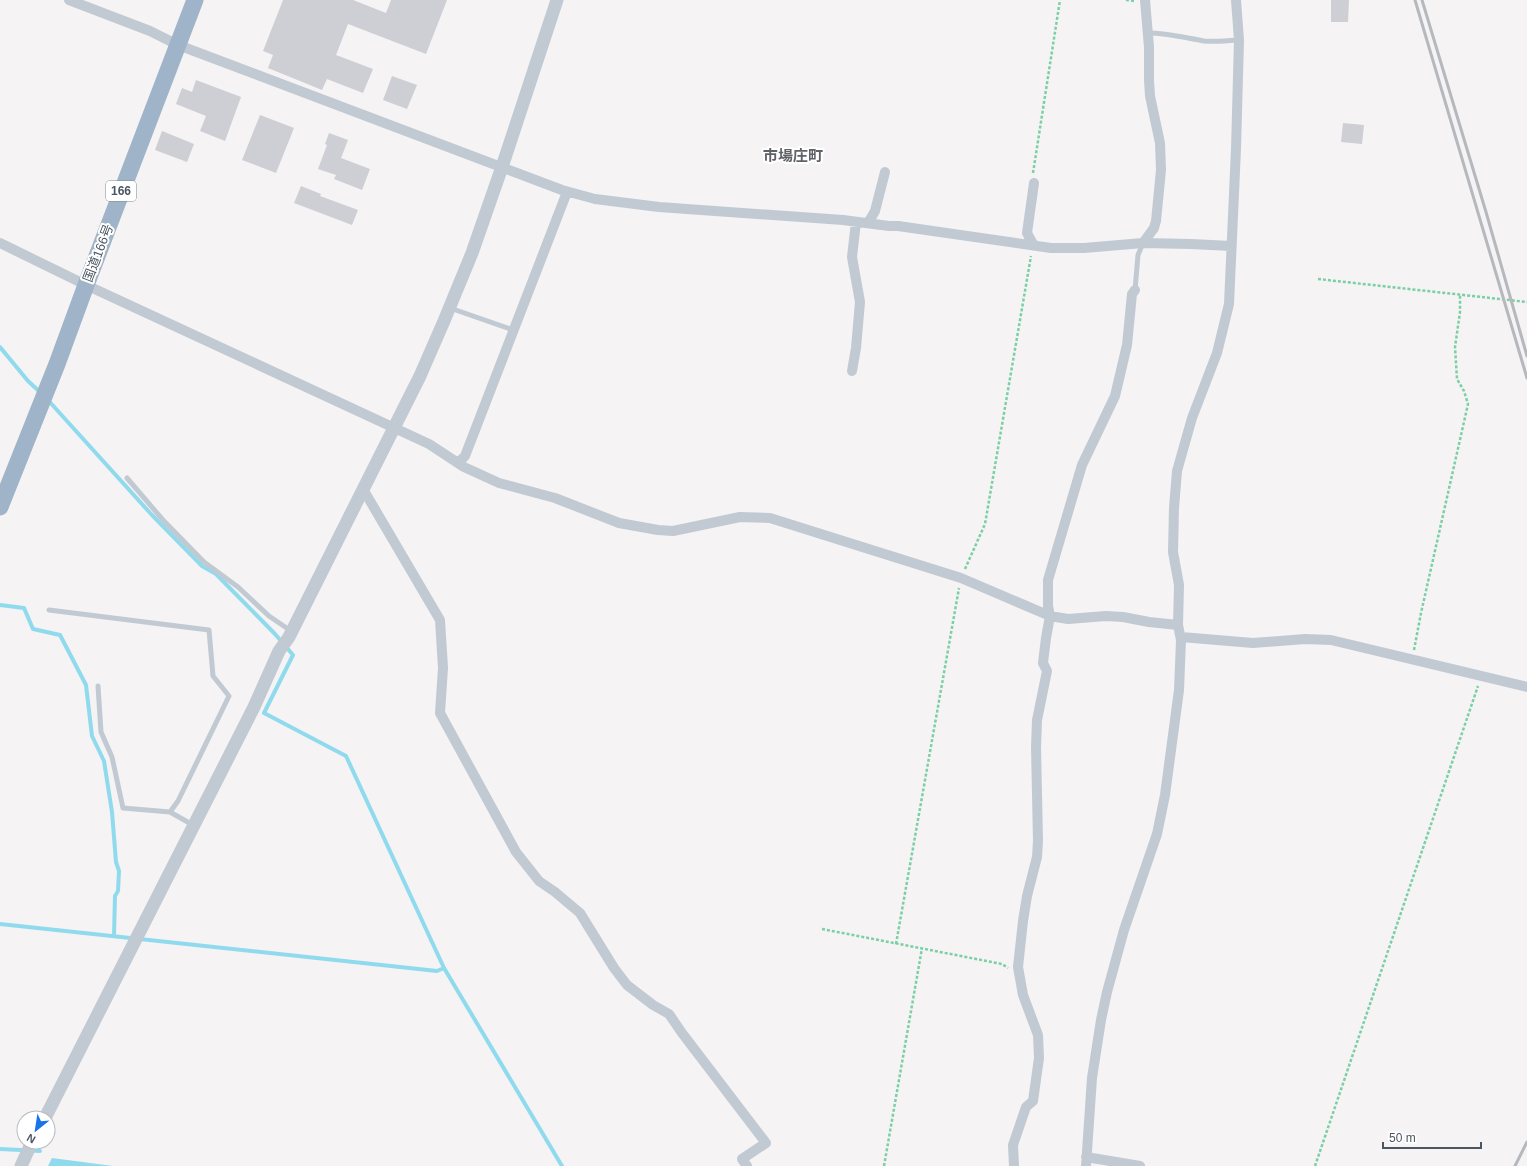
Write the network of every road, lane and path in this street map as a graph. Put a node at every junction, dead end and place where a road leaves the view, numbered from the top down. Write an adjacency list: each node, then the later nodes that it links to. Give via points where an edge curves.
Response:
1 (69, 0): 9 (street, via 150,31)
2 (195, 0): 9 (highway, 国道166号 / 166)
3 (557, 0): 10 (street)
4 (1060, 0): 12 (path, via 1032,179)
5 (1145, 0): 7 (street)
6 (1236, 0): 8 (street)
7 (1148, 33): 8 (lane, via 1205,41); 17 (street, via 1148,80 1160,143 1161,170 1156,221 1154,228)
8 (1239, 40): 19 (street)
9 (178, 45): 10 (street); 21 (highway, 国道166号 / 166)
10 (502, 167): 13 (street); 25 (street)
11 (885, 172): 15 (street, via 875,211)
12 (1034, 183): 18 (street, via 1027,234)
13 (567, 192): 14 (street, via 596,199 659,207); 26 (street)
14 (856, 222): 15 (street); 27 (street, via 852,257 860,302)
15 (868, 223): 18 (street)
16 (0, 243): 21 (street)
17 (1142, 243): 18 (street, via 1084,248 1051,248); 19 (street); 22 (lane, via 1138,255)
18 (1032, 244): 33 (path, via 985,524)
19 (1231, 246): 36 (street, via 1229,304 1223,332 1192,418 1177,471 1173,552 1179,585)
20 (1318, 279): 23 (path)
21 (86, 285): 28 (street); 32 (highway, 国道166号 / 166)
22 (1135, 290): 35 (street, via 1132,294 1127,345 1115,396 1082,465 1048,580)
23 (1460, 294): 24 (path); 39 (path, via 1455,347 1457,379 1468,404)
24 (1527, 302)
25 (450, 308): 26 (lane); 28 (street)
26 (513, 330): 29 (street, via 465,456)
27 (852, 371)
28 (394, 428): 29 (street, via 429,444); 31 (street)
29 (458, 463): 33 (street, via 499,483 555,498 619,523 673,531 740,518 770,518)
30 (127, 478): 37 (lane, via 204,562 238,587)
31 (363, 489): 37 (street); 53 (street, via 440,620 443,668 440,713 516,852 539,881 580,913 627,985 669,1014 766,1143 742,1159)
32 (0, 507)
33 (962, 574): 35 (street); 46 (path)
34 (49, 610): 43 (lane, via 209,630 214,676 229,696 178,801)
35 (1050, 616): 36 (street, via 1123,617); 48 (street, via 1043,663 1047,670 1037,720 1037,857 1026,902)
36 (1178, 625): 38 (street)
37 (290, 634): 44 (street)
38 (1181, 637): 39 (street, via 1253,643 1331,640); 51 (street, via 1179,690 1165,795 1156,834 1126,923 1107,992 1092,1078)
39 (1413, 658): 40 (street)
40 (1481, 676): 42 (street); 57 (path)
41 (98, 686): 43 (lane, via 101,732 112,757 124,808)
42 (1527, 687)
43 (170, 812): 44 (lane)
44 (194, 825): 49 (street)
45 (822, 929): 46 (path)
46 (896, 944): 47 (path)
47 (922, 948): 48 (path, via 1002,964 1010,970); 54 (path)
48 (1018, 967): 55 (street, via 1023,995 1038,1035 1039,1058 1033,1101 1026,1107 1013,1145)
49 (49, 1110)
50 (29, 1150): 52 (street)
51 (1086, 1161): 56 (street)
52 (23, 1163)
53 (747, 1166)
54 (884, 1166)
55 (1014, 1166)
56 (1140, 1166)
57 (1315, 1166)

